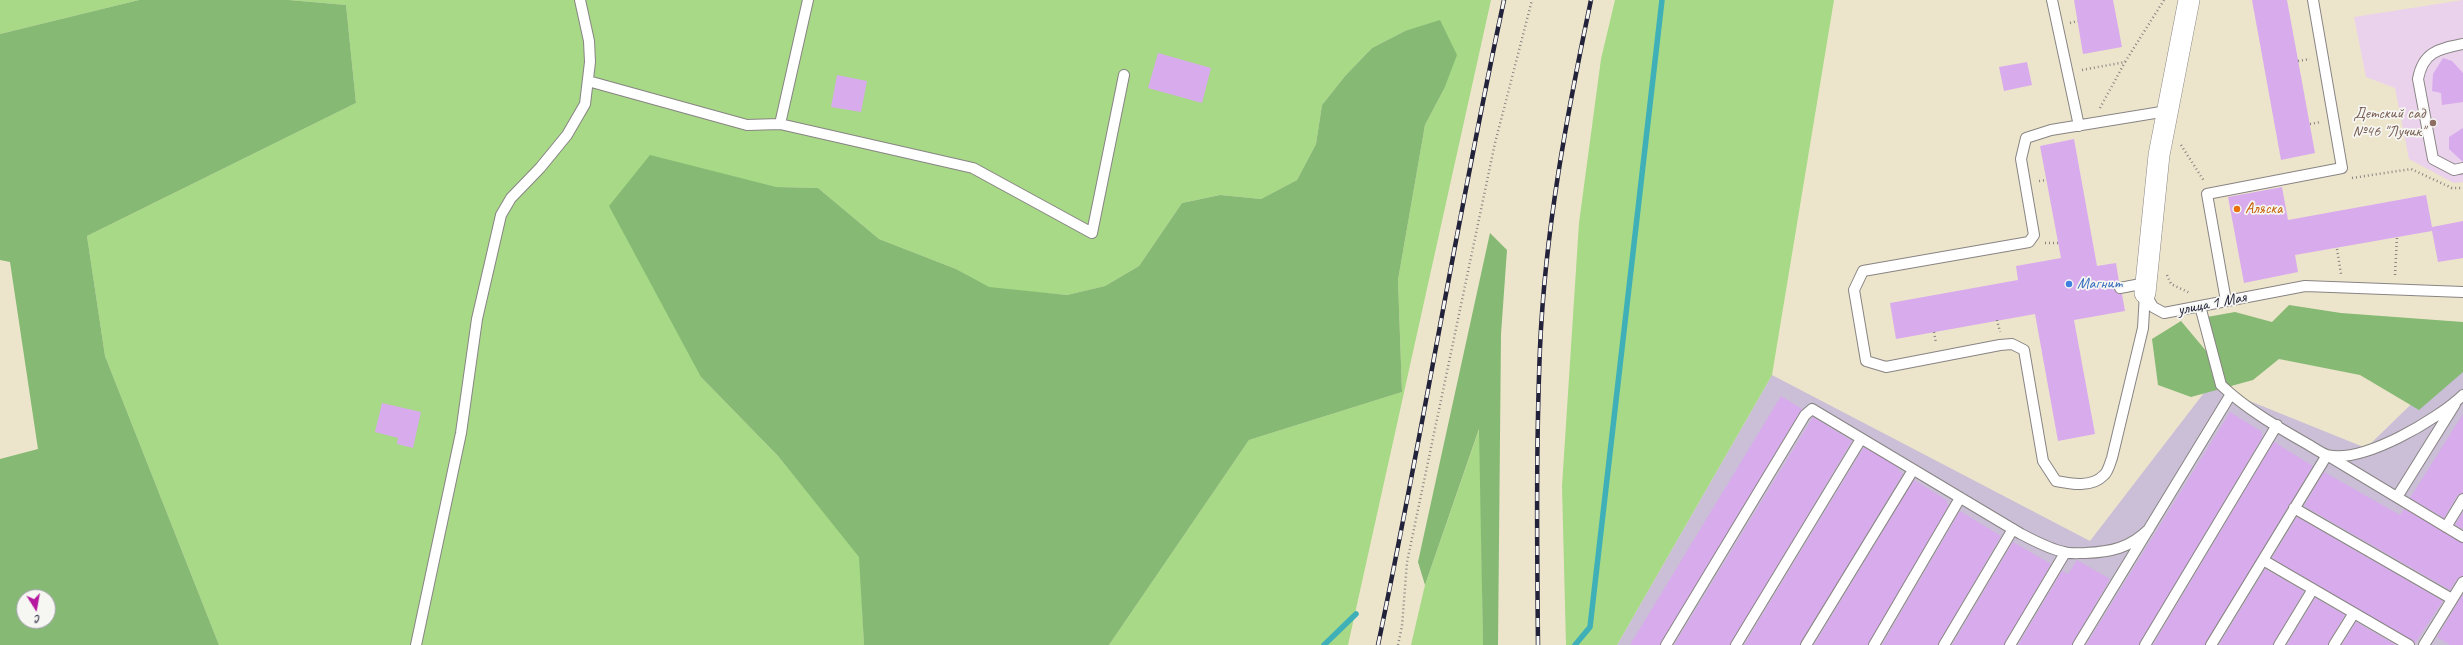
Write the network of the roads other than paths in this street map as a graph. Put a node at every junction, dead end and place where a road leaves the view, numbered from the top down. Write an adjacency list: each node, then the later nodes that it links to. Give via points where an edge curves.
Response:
1 (580, 0): 8 (lane, via 589,41)
2 (808, 0): 10 (lane)
3 (2052, 0): 11 (lane)
4 (2189, 0): 9 (street)
5 (2313, 0): 16 (lane, via 2342,168 2207,194)
6 (2463, 44): 12 (lane, via 2439,48 2420,66 2418,79 2433,159 2454,170)
7 (1124, 75): 10 (lane, via 1092,233 973,168)
8 (588, 81): 10 (lane, via 747,126); 39 (lane, via 585,104 567,135 511,198 500,215 477,319 461,433)
9 (2167, 111): 11 (lane); 14 (street, via 2159,155)
10 (780, 124)
11 (2079, 126): 14 (lane, via 2051,130 2026,138 2021,159 2034,235 2029,242 1862,271 1854,290 1866,361 1886,367 2000,345 2012,344 2024,350 2043,461 2056,481 2076,484 2095,482 2105,475 2112,458 2143,328)
12 (2463, 168)
13 (2120, 288): 14 (lane)
14 (2146, 288): 17 (lane, улица 1 Мая, via 2153,306 2164,313)
15 (2463, 292): 16 (lane, улица 1 Мая, via 2305,286)
16 (2226, 301): 17 (lane, улица 1 Мая)
17 (2200, 306): 18 (lane, via 2221,384)
18 (2231, 394): 20 (lane); 30 (lane)
19 (2460, 398): 22 (lane, via 2413,430 2371,450 2352,455); 24 (lane)
20 (2277, 425): 22 (lane); 47 (lane)
21 (1861, 439): 23 (lane); 40 (lane, via 1816,410 1812,408 1808,411); 41 (lane)
22 (2327, 455): 24 (lane); 27 (lane)
23 (1913, 470): 25 (lane); 42 (lane)
24 (2397, 497): 28 (lane)
25 (1960, 498): 29 (lane); 43 (lane)
26 (2463, 499): 28 (lane)
27 (2294, 508): 33 (lane); 36 (lane)
28 (2446, 527): 31 (lane)
29 (2013, 529): 32 (lane); 44 (lane)
30 (2149, 529): 32 (lane, via 2137,541 2106,553); 46 (lane)
31 (2463, 537)
32 (2065, 553): 45 (lane)
33 (2263, 560): 35 (lane); 48 (lane)
34 (2463, 582): 36 (lane)
35 (2313, 589): 37 (lane); 49 (lane)
36 (2452, 599): 51 (lane)
37 (2354, 613): 38 (lane); 50 (lane)
38 (2402, 643)
39 (416, 645)
40 (1666, 645)
41 (1736, 645)
42 (1806, 645)
43 (1874, 645)
44 (1944, 645)
45 (2010, 645)
46 (2078, 645)
47 (2145, 645)
48 (2211, 645)
49 (2279, 645)
50 (2334, 645)
51 (2424, 645)

